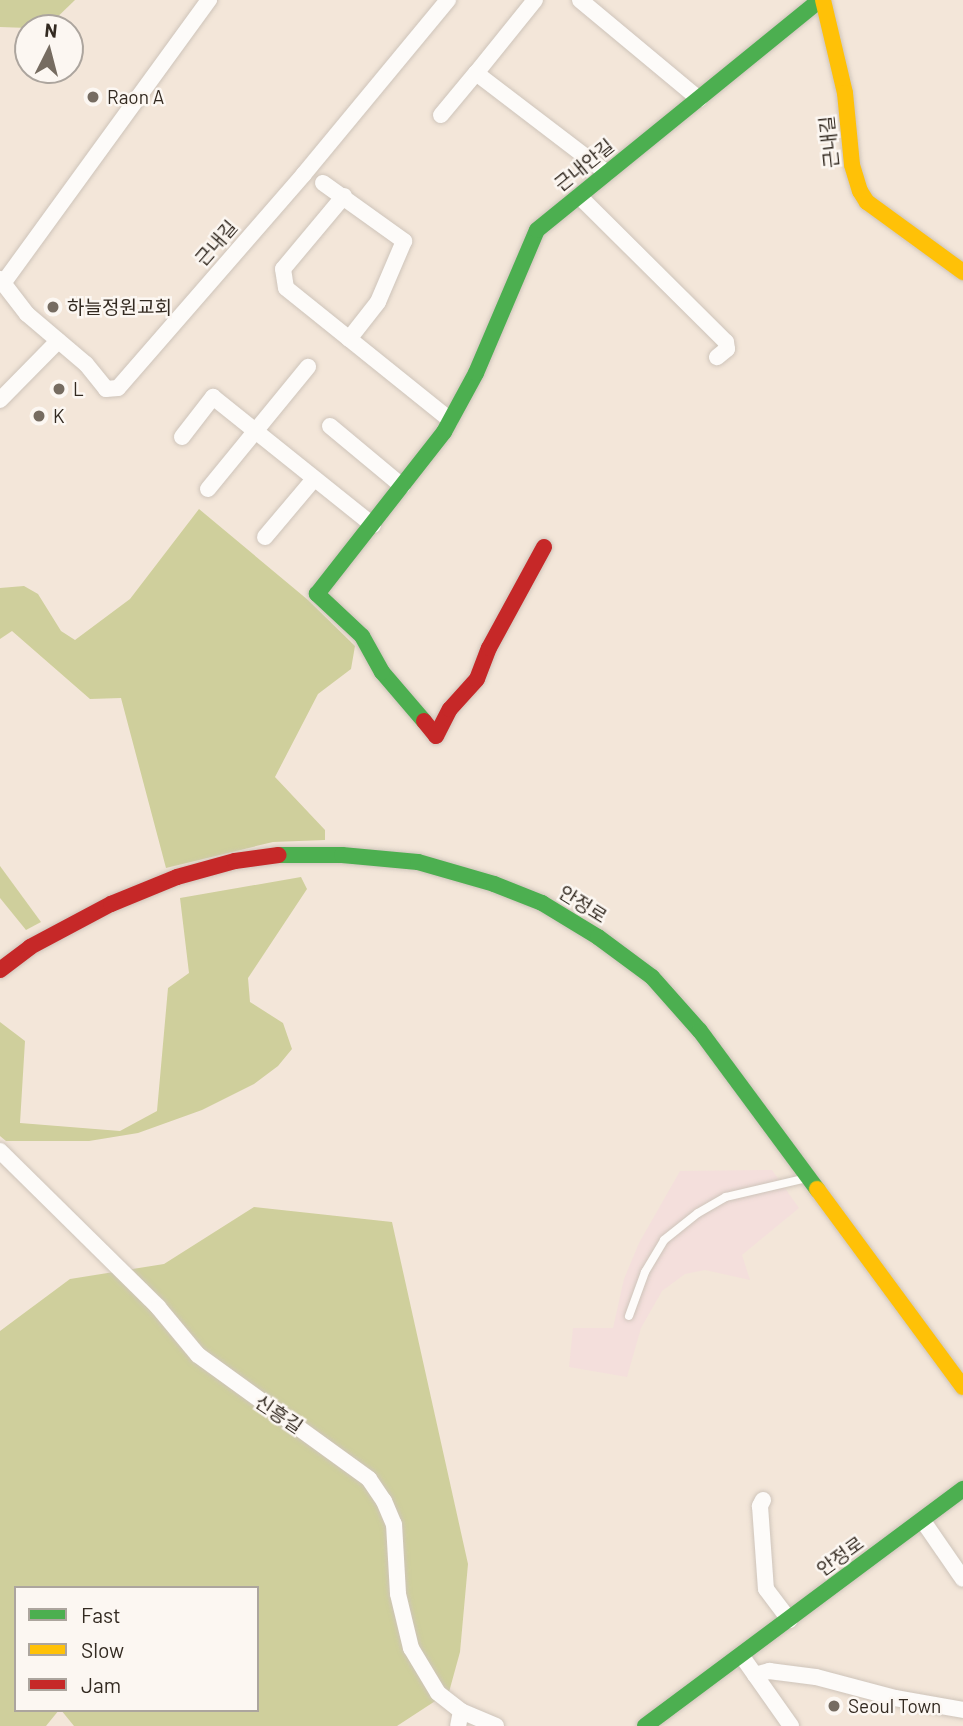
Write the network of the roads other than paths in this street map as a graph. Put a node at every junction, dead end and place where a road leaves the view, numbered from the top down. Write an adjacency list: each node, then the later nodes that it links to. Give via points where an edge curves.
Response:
1 (209, 0): 14 (street, 근내길)
2 (448, 0): 16 (street, 근내길, via 118,388 106,389 86,364)
3 (536, 0): 6 (street)
4 (580, 0): 7 (street)
5 (825, 1): 7 (street, 근내안길); 13 (street, 근내길, via 860,191 867,202)
6 (476, 73): 8 (street); 9 (street)
7 (699, 99): 9 (street, 근내안길)
8 (441, 115)
9 (607, 173): 12 (street, 근내안길)
10 (323, 183): 11 (street)
11 (344, 196): 15 (street, via 404,241 378,302); 15 (street, via 283,269 286,288)
12 (579, 196): 17 (street, via 726,342 727,349); 20 (street, 근내안길, via 537,230)
13 (963, 272)
14 (2, 280): 16 (street, 근내길, via 27,314)
15 (349, 338): 20 (street)
16 (58, 341): 19 (street)
17 (718, 357)
18 (308, 367): 22 (street)
19 (0, 400)
20 (450, 420): 25 (street, 근내안길)
21 (330, 426): 25 (street)
22 (255, 430): 23 (street, via 213,397); 24 (street); 26 (street)
23 (182, 437)
24 (314, 479): 27 (street); 28 (street)
25 (402, 486): 27 (street, 근내안길)
26 (208, 489)
27 (373, 525): 29 (street, 근내안길, via 317,594 362,636 382,672 436,736 450,709 477,679)
28 (265, 537)
29 (544, 547)
30 (0, 970): 32 (street, 안정로, via 30,947 111,904 224,864 290,854 418,862 542,903 652,977 700,1031)
31 (0, 1151): 43 (street, 신흥길, via 158,1307 198,1355 369,1479 394,1524 398,1594 411,1648 438,1693)
32 (807, 1178): 33 (lane, via 726,1197 698,1213 664,1240); 34 (street, 안정로)
33 (628, 1316)
34 (963, 1387)
35 (963, 1489): 37 (street, 안정로)
36 (763, 1500): 39 (street, via 766,1589)
37 (923, 1521): 38 (street); 39 (street, 안정로)
38 (963, 1579)
39 (789, 1620): 40 (street, 안정로)
40 (741, 1655): 41 (street); 45 (street, 안정로)
41 (755, 1675): 42 (street, via 769,1671 816,1677); 46 (street)
42 (963, 1710)
43 (460, 1718): 44 (street, 신흥길)
44 (496, 1726)
45 (645, 1726)
46 (791, 1726)

